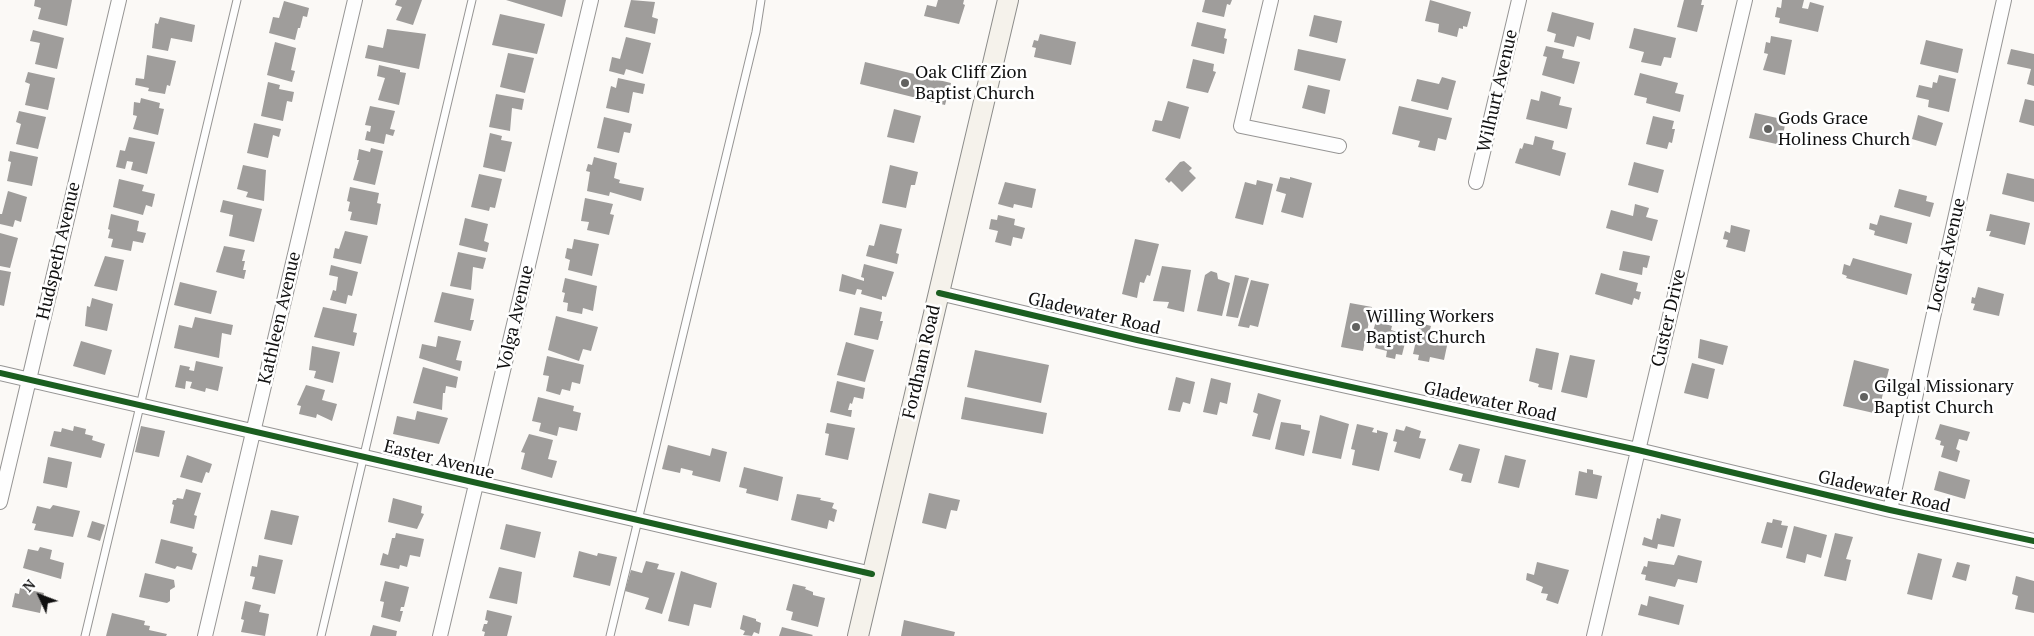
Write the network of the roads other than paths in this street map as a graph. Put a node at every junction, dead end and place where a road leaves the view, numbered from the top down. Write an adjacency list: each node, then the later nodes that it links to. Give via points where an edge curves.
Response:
1 (119, 0): 16 (street, Hudspeth Avenue)
2 (237, 0): 17 (lane)
3 (355, 0): 18 (street, Kathleen Avenue)
4 (472, 0): 20 (lane)
5 (591, 0): 21 (street, Volga Avenue)
6 (760, 0): 24 (lane, via 756,32)
7 (1008, 0): 14 (street, Fordham Road)
8 (1271, 0): 12 (street, via 1240,126)
9 (1519, 0): 13 (street, Wilhurt Avenue)
10 (1745, 0): 19 (street, Custer Drive)
11 (2004, 0): 23 (street, Locust Avenue)
12 (1339, 146)
13 (1476, 182)
14 (939, 292): 19 (street, Gladewater Road, via 1137,340); 26 (street, Fordham Road)
15 (0, 373): 16 (street, Easter Avenue)
16 (29, 379): 17 (street, Easter Avenue); 22 (street, Hudspeth Avenue)
17 (141, 407): 18 (street, Easter Avenue); 27 (lane)
18 (253, 431): 20 (street, Easter Avenue); 28 (street, Kathleen Avenue)
19 (1638, 450): 23 (street, Gladewater Road); 33 (street, Custer Drive)
20 (364, 457): 21 (street, Easter Avenue); 29 (lane)
21 (477, 485): 24 (street, Easter Avenue); 30 (street, Volga Avenue)
22 (0, 502)
23 (1890, 510): 25 (street, Gladewater Road)
24 (638, 522): 26 (street, Easter Avenue); 31 (lane)
25 (2034, 540)
26 (872, 574): 32 (street, Fordham Road)
27 (85, 636)
28 (205, 636)
29 (321, 636)
30 (440, 636)
31 (610, 636)
32 (858, 636)
33 (1594, 636)

